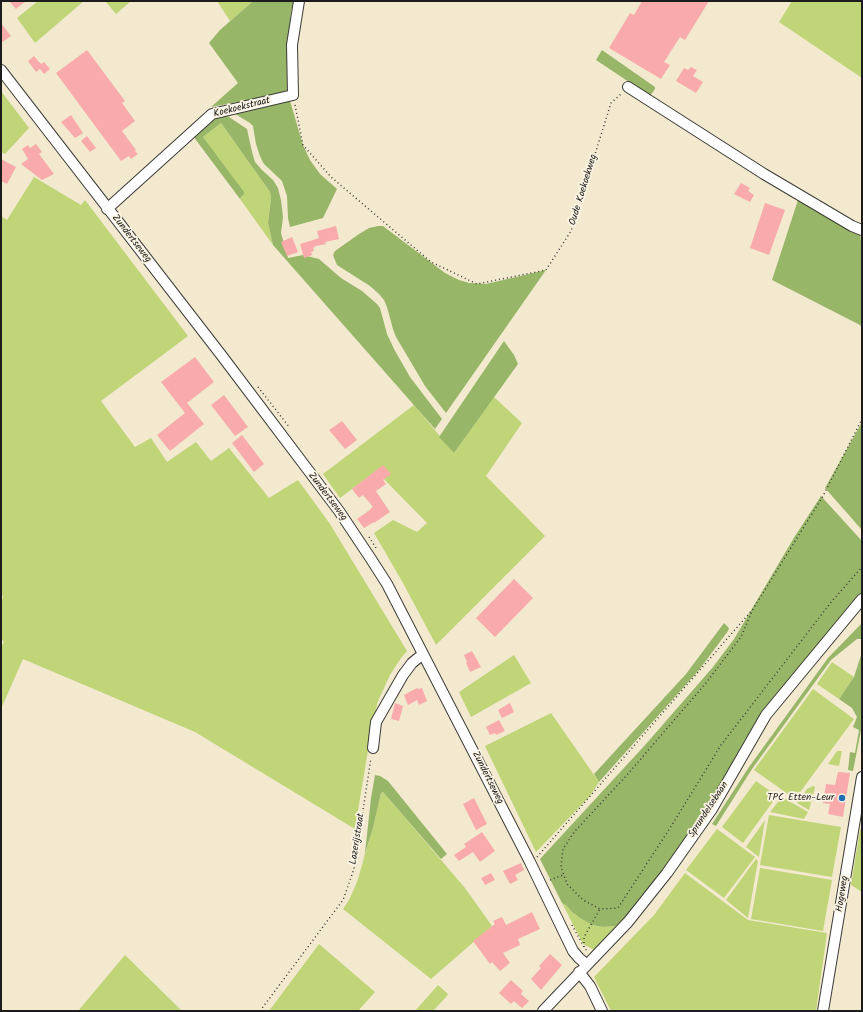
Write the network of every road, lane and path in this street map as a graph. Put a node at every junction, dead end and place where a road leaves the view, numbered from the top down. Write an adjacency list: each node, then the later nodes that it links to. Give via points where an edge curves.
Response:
1 (299, 1): 4 (street, via 292,46)
2 (1, 70): 5 (street, Zundertseweg)
3 (628, 87): 4 (path, Oude Koekoekweg, via 611,103 571,231 546,270 476,284 431,262 331,177 303,145); 6 (street, via 764,174)
4 (293, 95): 5 (street, Koekoekstraat, via 212,114)
5 (107, 209): 11 (street, Zundertseweg, via 339,511 387,584)
6 (862, 230)
7 (862, 419): 10 (path, via 823,496)
8 (862, 567): 17 (path, via 832,601 720,744 672,825 618,908)
9 (862, 599): 19 (street, Sprundelsebaan, via 766,715 712,809 668,873 628,922)
10 (753, 609): 14 (path, via 537,858); 15 (path, via 741,637 706,683 575,831 564,849 561,867)
11 (423, 654): 12 (street, via 403,675 376,722); 14 (street, Zundertseweg)
12 (373, 748): 21 (path, Lazerijstraat, via 354,869 343,900)
13 (862, 777): 24 (street, Hogeweg)
14 (530, 862): 19 (street, Zundertseweg, via 573,951)
15 (564, 874): 16 (path); 17 (path, via 567,884 583,900)
16 (548, 880)
17 (600, 909): 18 (path, via 584,937)
18 (584, 947)
19 (587, 965): 20 (street, Sprundelsebaan)
20 (579, 972): 22 (street, Sprundelsebaan); 23 (street, via 590,986)
21 (260, 1011)
22 (543, 1011)
23 (602, 1011)
24 (824, 1011)

